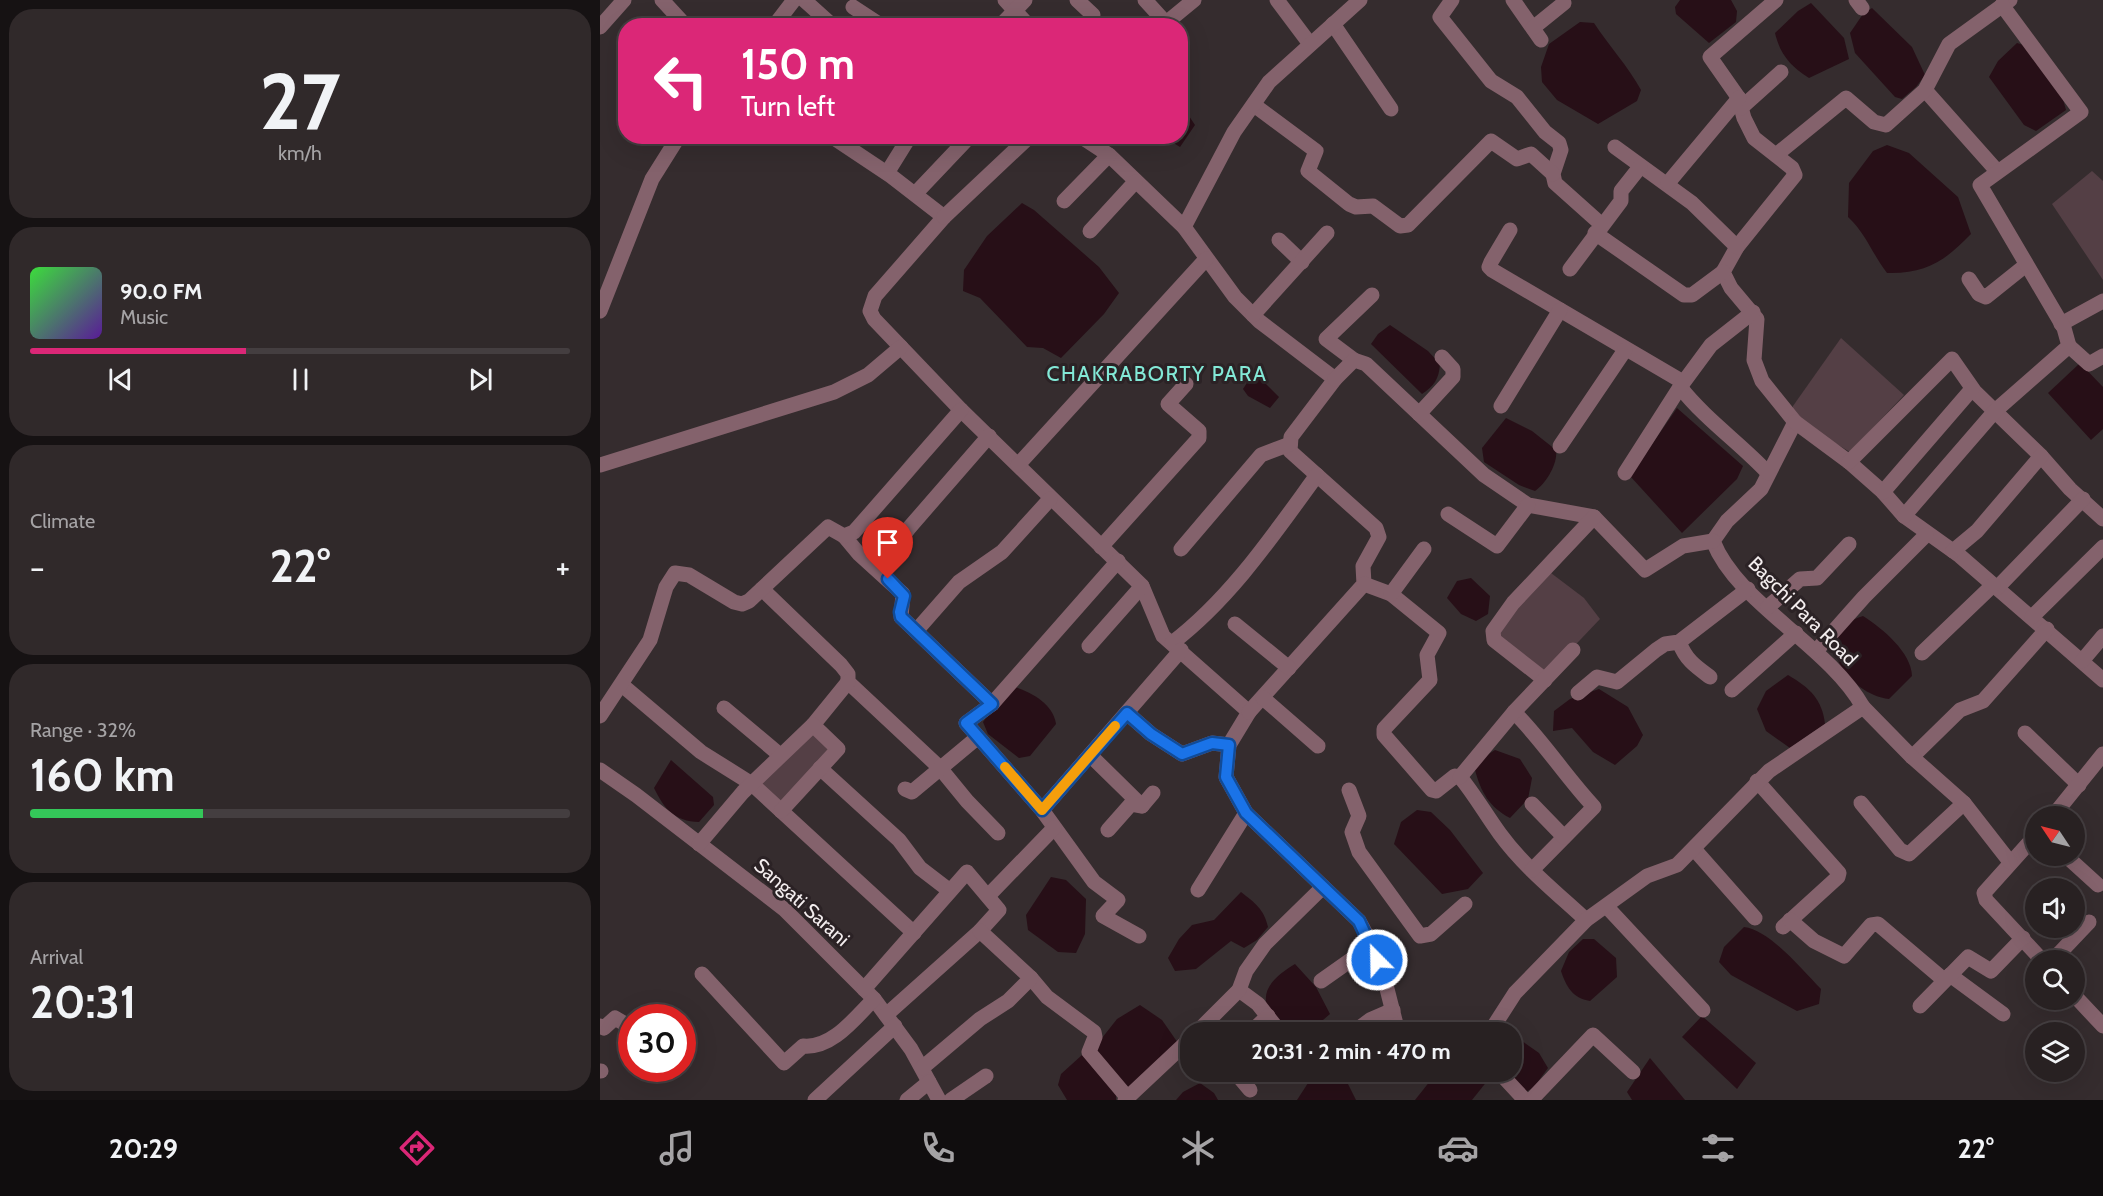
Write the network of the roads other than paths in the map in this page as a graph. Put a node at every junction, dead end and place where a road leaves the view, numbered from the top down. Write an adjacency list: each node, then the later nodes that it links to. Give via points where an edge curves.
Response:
1 (624, 0): 27 (street)
2 (662, 0): 18 (street)
3 (794, 0): 19 (street)
4 (804, 0): 20 (street)
5 (1077, 0): 17 (street)
6 (1144, 0): 24 (street)
7 (1194, 0): 25 (street)
8 (1277, 0): 28 (street)
9 (1360, 0): 26 (street)
10 (1452, 0): 46 (street, via 1440,17 1472,60 1491,81 1517,97 1561,146)
11 (1514, 0): 13 (street, via 1537,34)
12 (1776, 0): 31 (street, via 1710,57)
13 (1565, 1)
14 (1015, 3): 22 (street); 23 (street)
15 (2006, 3): 30 (street, via 1949,44); 44 (street, via 2081,112)
16 (854, 7): 21 (street)
17 (1093, 15)
18 (679, 18)
19 (780, 18)
20 (824, 18)
21 (870, 18)
22 (1005, 18)
23 (1024, 18)
24 (1161, 18)
25 (1172, 18)
26 (1333, 24): 28 (street); 33 (street)
27 (600, 27)
28 (1311, 44): 32 (street, via 1269,82)
29 (1781, 72): 31 (street)
30 (1925, 90): 42 (street, via 1886,125 1874,122 1844,98); 44 (street)
31 (1740, 103): 42 (street, via 1754,138); 48 (street)
32 (1254, 105): 46 (street, via 1316,151 1308,171 1349,204 1373,207 1400,226 1408,225 1491,141 1517,159 1531,154); 52 (street, via 1234,132)
33 (1390, 109)
34 (674, 144): 68 (street, via 652,178)
35 (845, 144): 45 (street)
36 (905, 144): 45 (street)
37 (962, 144): 49 (street)
38 (1022, 144): 51 (street)
39 (1092, 144): 41 (street)
40 (1615, 147): 43 (street)
41 (1108, 155): 47 (street); 50 (street)
42 (1776, 155): 58 (street, via 1795,175)
43 (1640, 167): 48 (street); 53 (street, via 1621,191 1621,201)
44 (1997, 171): 61 (street, via 1983,181 1981,190)
45 (887, 173): 49 (street)
46 (1553, 174): 53 (street, via 1560,191)
47 (1135, 182): 52 (street); 55 (street)
48 (1668, 183): 58 (street)
49 (915, 194): 51 (street)
50 (1064, 201)
51 (944, 217): 73 (street, via 871,303 874,320)
52 (1184, 227): 59 (street)
53 (1598, 229): 62 (street); 63 (street, via 1684,295 1692,295)
54 (1510, 230): 67 (street, via 1489,267)
55 (1090, 231)
56 (1327, 232): 60 (street)
57 (1279, 240): 60 (street)
58 (1737, 248): 63 (street)
59 (1206, 259): 70 (street); 93 (street)
60 (1302, 262): 70 (street)
61 (2026, 265): 64 (street, via 1986,297 1979,294); 71 (street)
62 (1570, 269)
63 (1723, 272): 69 (street, via 1731,288)
64 (1969, 279)
65 (1372, 294): 77 (street, via 1326,339)
66 (2103, 301): 71 (street)
67 (1560, 310): 74 (street); 82 (street)
68 (600, 311)
69 (1754, 312): 80 (street, via 1712,345); 86 (street, via 1758,325 1754,360 1762,381)
70 (1253, 315): 78 (street)
71 (2061, 324): 72 (street)
72 (2069, 346): 75 (street, via 2089,364); 84 (street)
73 (901, 347): 83 (street); 92 (street, via 868,375 834,392)
74 (1625, 350): 80 (street); 89 (street)
75 (2103, 356)
76 (1442, 357): 85 (street, via 1453,369 1453,377)
77 (1354, 360): 78 (street); 85 (street, via 1366,364)
78 (1335, 379): 88 (street, via 1291,437)
79 (1186, 384): 109 (street, via 1168,404 1199,431 1198,438)
80 (1682, 385): 94 (street); 95 (street, via 1695,406)
81 (1972, 389): 84 (street); 91 (street, via 1952,359); 97 (street)
82 (1501, 406)
83 (961, 410): 87 (street); 106 (street, via 854,532)
84 (1995, 411): 90 (street); 102 (street)
85 (1419, 414): 100 (street, via 1484,475)
86 (1795, 422): 91 (street); 95 (street)
87 (988, 436): 93 (street); 115 (street)
88 (1290, 444): 96 (street, via 1290,451); 111 (street, via 1262,455)
89 (1560, 446)
90 (2041, 456): 99 (street); 113 (street, via 1977,531)
91 (1849, 462): 97 (street)
92 (600, 465)
93 (1018, 465): 98 (street)
94 (1625, 473)
95 (1768, 473): 107 (street, via 1761,489 1727,521)
96 (1317, 475): 116 (street, via 1379,532 1363,566); 131 (street, via 1231,586)
97 (1883, 492): 102 (street)
98 (1050, 498): 109 (street); 126 (street, via 1002,552 959,582)
99 (2083, 500): 104 (street); 118 (street)
100 (1528, 505): 101 (street, via 1497,546); 103 (street)
101 (1448, 514)
102 (1904, 516): 105 (street)
103 (1593, 518): 107 (street, via 1646,571 1683,546); 138 (street, via 1513,603 1493,631 1494,640)
104 (2103, 519)
105 (1926, 535): 113 (street); 133 (street)
106 (844, 536): 115 (street); 119 (street, via 828,527)
107 (1713, 541): 120 (street, Bagchi Para Road)
108 (1849, 544): 122 (street, via 1818,578 1800,579)
109 (1101, 547): 114 (street)
110 (2103, 547): 123 (street)
111 (1181, 549)
112 (1424, 549): 121 (street)
113 (1953, 551): 118 (street)
114 (1118, 561): 117 (street); 145 (street)
115 (878, 570): 126 (street, via 903,594 900,615)
116 (1364, 584): 121 (street); 136 (street)
117 (1142, 586): 130 (street); 131 (street, via 1164,636)
118 (1995, 586): 123 (street); 134 (street)
119 (762, 589): 140 (street, via 841,665 848,674); 141 (street, via 742,604 689,575 675,573 666,587 650,640)
120 (1748, 589): 122 (street, Bagchi Para Road); 129 (street)
121 (1390, 594): 164 (street, via 1439,633 1427,655 1429,683 1383,732 1432,790 1455,776)
122 (1768, 607): 127 (street, Bagchi Para Road)
123 (2032, 617): 125 (street)
124 (1235, 624): 136 (street)
125 (2047, 629): 135 (street); 159 (street, via 1983,701 1960,710)
126 (916, 631): 145 (street)
127 (1796, 633): 133 (street, Bagchi Para Road); 142 (street)
128 (2103, 636): 135 (street)
129 (1679, 642): 137 (street, via 1684,656); 143 (street, via 1656,650 1617,682 1597,677)
130 (1089, 646)
131 (1177, 646): 148 (street); 150 (street)
132 (1573, 650): 138 (street)
133 (1816, 651): 146 (street, Bagchi Para Road)
134 (1922, 653)
135 (2082, 661): 139 (street)
136 (1288, 668): 144 (street)
137 (1710, 676)
138 (1545, 680): 149 (street)
139 (2103, 680)
140 (848, 682): 152 (street); 162 (street)
141 (622, 685): 151 (street); 166 (street, via 701,752)
142 (1732, 690)
143 (1578, 693)
144 (1263, 698): 148 (street); 156 (street)
145 (992, 704): 154 (street, via 966,723)
146 (1863, 707): 159 (street, Bagchi Para Road); 165 (street)
147 (724, 708): 157 (street)
148 (1249, 712): 155 (street)
149 (1514, 712): 164 (street); 182 (street, via 1594,807)
150 (1127, 713): 155 (street, via 1182,754 1212,743); 158 (street)
151 (600, 716)
152 (813, 725): 157 (street); 161 (street, via 838,749)
153 (2025, 733): 167 (street)
154 (978, 737): 162 (street); 176 (street)
155 (1229, 745): 178 (street, via 1226,777)
156 (1318, 746)
157 (780, 755): 166 (street)
158 (1090, 755): 174 (street); 176 (street)
159 (1912, 757): 171 (street, Bagchi Para Road)
160 (2102, 757): 167 (street)
161 (820, 768): 177 (street); 192 (street, via 899,840 920,868)
162 (940, 768): 168 (street, via 912,792); 181 (street)
163 (600, 770): 183 (street, Sangati Sarani)
164 (1460, 777): 188 (street, via 1500,834)
165 (1757, 781): 185 (street); 207 (street, via 1839,873 1787,923 1844,957 1871,925 1878,924)
166 (752, 784): 177 (street); 183 (street)
167 (2079, 785): 175 (street)
168 (905, 789)
169 (1349, 790): 194 (street, via 1359,816 1352,832 1359,852 1420,936 1431,934)
170 (1153, 793): 174 (street)
171 (1964, 802): 172 (street, via 1909,854 1900,850); 186 (street, Bagchi Para Road)
172 (1861, 803)
173 (1532, 804): 182 (street)
174 (1142, 806): 180 (street, via 1131,804)
175 (2061, 806)
176 (1042, 810): 179 (street)
177 (782, 811): 200 (street)
178 (1246, 813): 190 (street); 191 (street)
179 (1054, 828): 193 (street); 201 (street, via 1094,882 1118,900 1103,916)
180 (1108, 830)
181 (998, 833)
182 (1564, 837): 188 (street)
183 (699, 844): 211 (street, Sangati Sarani, via 775,901)
184 (2025, 846): 186 (street)
185 (1694, 849): 195 (street, via 1677,865 1647,876); 196 (street)
186 (2010, 862): 202 (street, via 1985,889 1984,897)
187 (2078, 866): 189 (street)
188 (1532, 870): 197 (street)
189 (2098, 885)
190 (1322, 888): 203 (street, via 1359,921); 210 (street, via 1265,944 1246,971)
191 (1198, 890)
192 (950, 891): 193 (street, via 966,872); 200 (street)
193 (988, 896): 199 (street, via 999,910)
194 (1466, 904)
195 (1607, 907): 197 (street); 215 (street)
196 (1755, 918)
197 (1586, 920): 225 (street, via 1515,993)
198 (2089, 922): 205 (street)
199 (980, 931): 208 (street); 219 (street)
200 (914, 933): 211 (street)
201 (1139, 936)
202 (2023, 938): 204 (street); 207 (street, via 1991,971 1968,957)
203 (1372, 945): 209 (street); 214 (street)
204 (2033, 950)
205 (2062, 950)
206 (702, 974): 211 (street, via 784,1063 803,1046 816,1047 836,1035)
207 (1947, 977): 212 (street); 216 (street)
208 (1031, 978): 229 (street, via 1008,1001 980,1019); 236 (street, via 1047,997 1094,1032 1089,1052)
209 (1321, 981)
210 (1239, 990): 217 (street); 220 (street)
211 (869, 994): 219 (street, Sangati Sarani)
212 (1920, 1006)
213 (2085, 1007): 227 (street)
214 (1393, 1010): 223 (street); 224 (street)
215 (1703, 1010)
216 (2003, 1014)
217 (1268, 1016): 221 (street); 222 (street)
218 (618, 1020): 226 (street, via 615,1018 604,1028)
219 (891, 1020): 229 (street, Sangati Sarani); 237 (street)
220 (1210, 1022)
221 (1262, 1022)
222 (1272, 1022)
223 (1367, 1022)
224 (1396, 1022)
225 (1496, 1022)
226 (600, 1026)
227 (2103, 1026)
228 (1180, 1048): 236 (street)
229 (922, 1068): 232 (street, Sangati Sarani)
230 (1633, 1072): 242 (street, via 1593,1035)
231 (986, 1076): 240 (street)
232 (929, 1082): 238 (street); 239 (street, Sangati Sarani)
233 (1243, 1082): 235 (street)
234 (1508, 1082): 241 (street)
235 (1250, 1090)
236 (1126, 1099)
237 (815, 1100)
238 (907, 1100)
239 (939, 1100)
240 (951, 1100)
241 (1525, 1100)
242 (1531, 1100)

